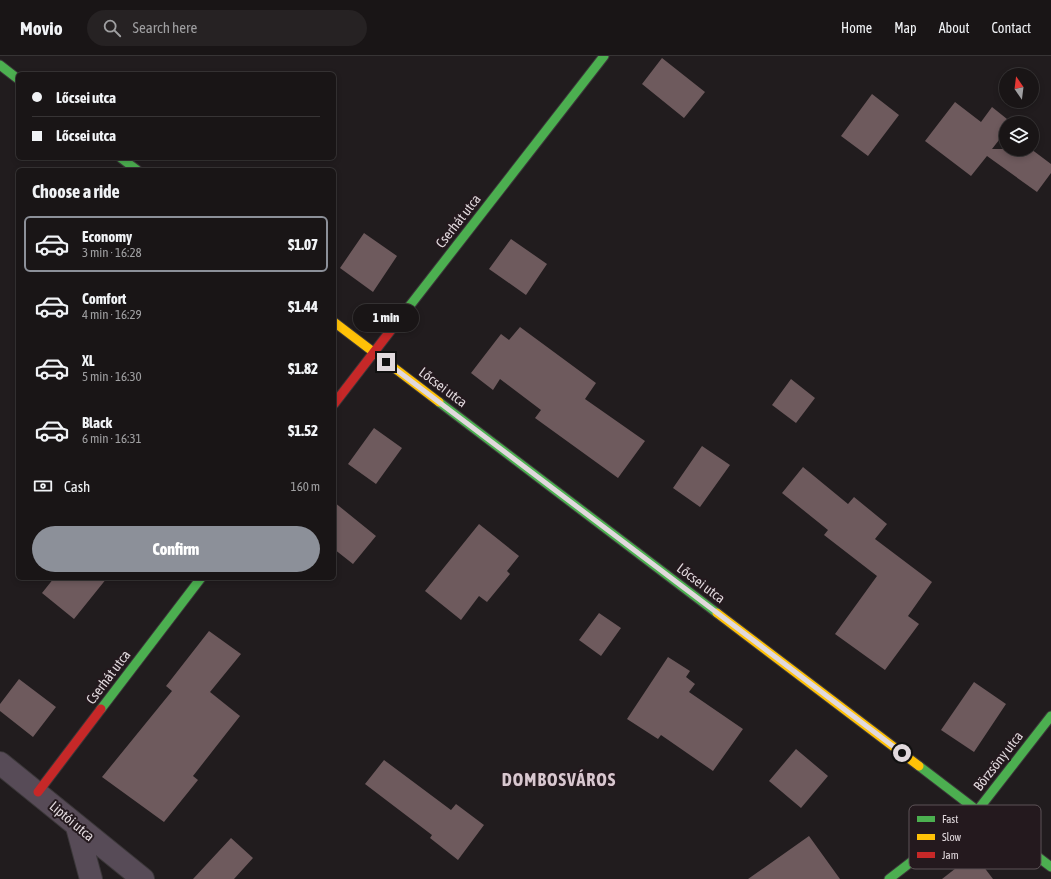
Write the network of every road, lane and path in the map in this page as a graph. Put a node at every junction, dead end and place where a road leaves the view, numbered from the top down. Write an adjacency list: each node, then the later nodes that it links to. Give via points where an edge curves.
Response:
1 (604, 56): 7 (street, Cserhát utca)
2 (0, 65): 3 (street)
3 (16, 77)
4 (124, 160): 5 (street)
5 (134, 168)
6 (336, 324): 7 (street, Lőcsei utca)
7 (373, 352): 8 (street, Cserhát utca); 13 (street, Lőcsei utca)
8 (336, 401)
9 (199, 580): 12 (street, Cserhát utca)
10 (1051, 716): 14 (street, Börzsöny utca)
11 (0, 763): 12 (street, Liptói utca)
12 (38, 792): 15 (street, Liptói utca)
13 (970, 805)
14 (981, 805)
15 (77, 826): 19 (street); 20 (street, Liptói utca)
16 (1041, 859): 18 (street, Lőcsei utca)
17 (909, 863): 21 (street, Börzsöny utca)
18 (1051, 867)
19 (91, 879)
20 (143, 879)
21 (889, 879)

